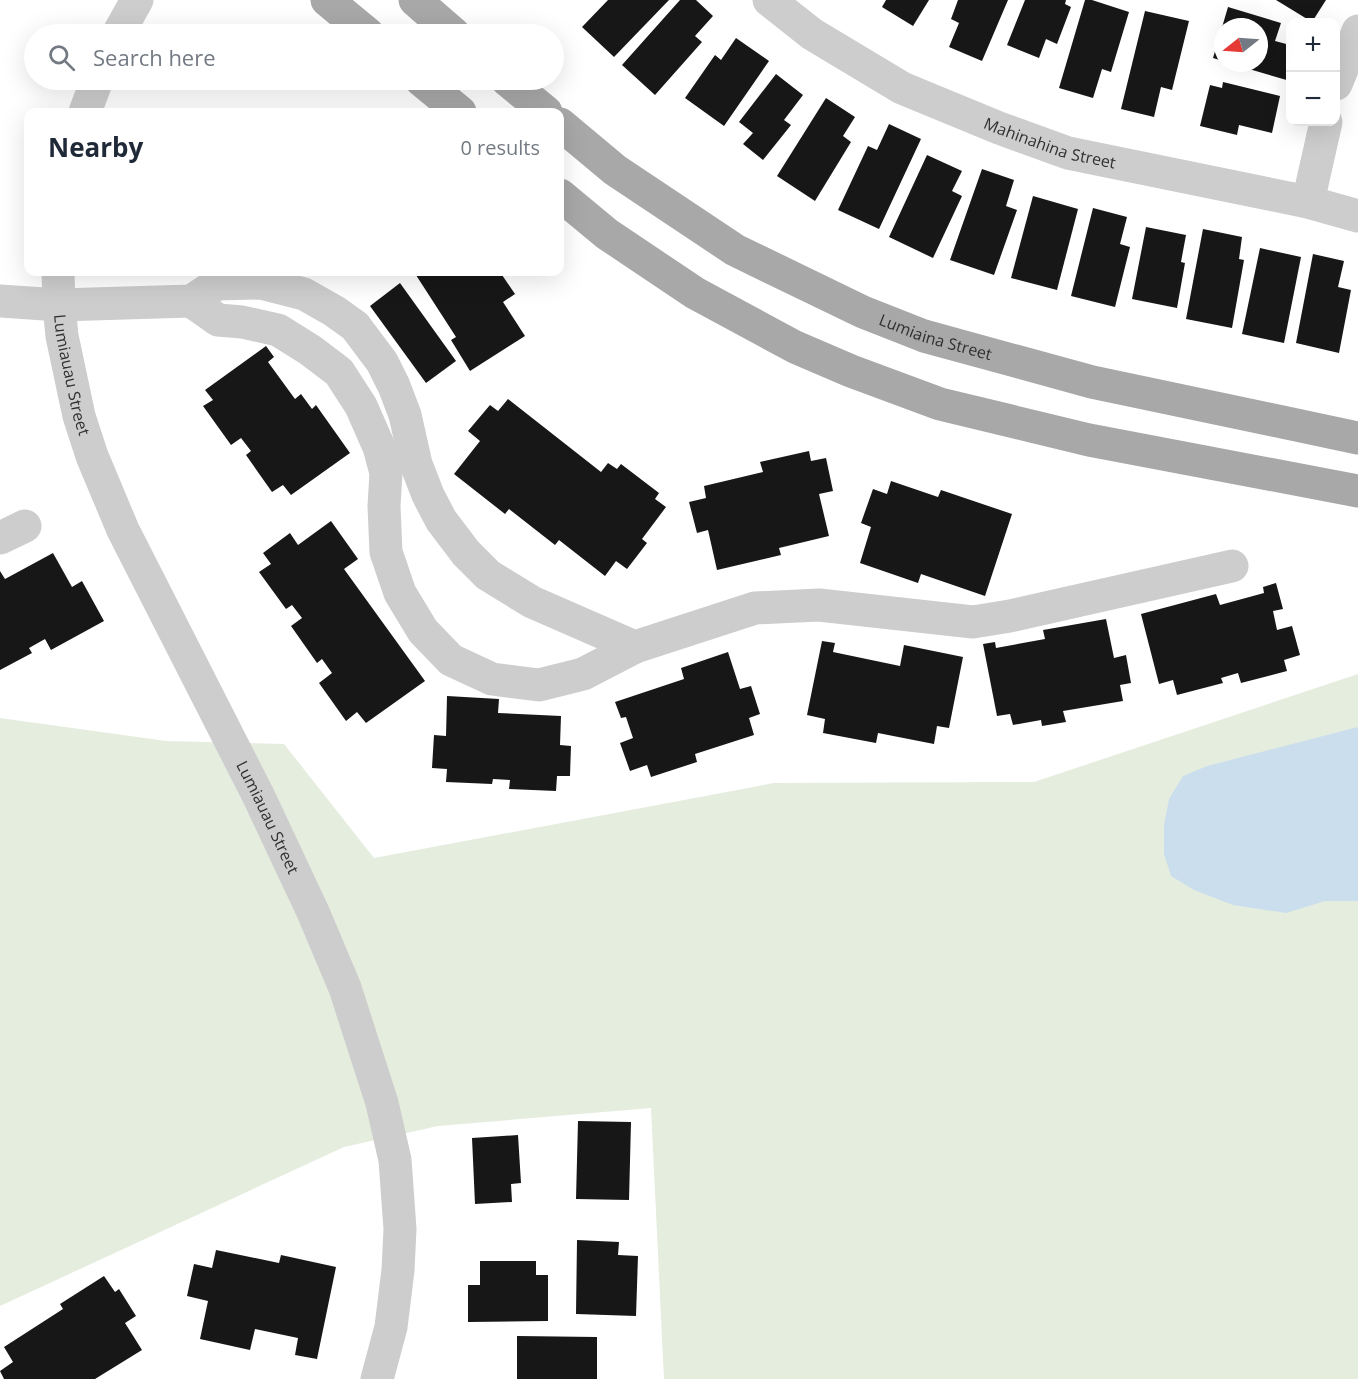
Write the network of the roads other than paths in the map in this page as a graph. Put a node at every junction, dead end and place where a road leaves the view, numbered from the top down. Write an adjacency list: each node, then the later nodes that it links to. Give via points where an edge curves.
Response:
1 (137, 0): 5 (street)
2 (327, 0): 6 (main road)
3 (415, 0): 7 (main road)
4 (769, 0): 19 (street, Mahinahina Street, via 812,34 902,88 999,129 1068,153)
5 (123, 24)
6 (356, 24)
7 (443, 24)
8 (1358, 31): 9 (street)
9 (1340, 72)
10 (93, 90): 13 (street)
11 (433, 90): 14 (main road)
12 (519, 90): 15 (main road)
13 (86, 108)
14 (455, 108)
15 (541, 108)
16 (1325, 126): 19 (street)
17 (564, 127): 25 (main road, Lumiaina Street, via 615,170 735,250 863,312 924,336 1092,382)
18 (564, 198): 27 (main road, via 607,234 695,293 795,347 940,404 1089,440)
19 (1308, 202): 20 (street, Mahinahina Street)
20 (1358, 216)
21 (58, 276): 24 (street, Lumiauau Street)
22 (0, 301): 24 (street)
23 (191, 301): 24 (street); 26 (street, via 218,320 278,330 339,372 361,406 379,447); 26 (street, via 218,284 261,283 304,294 355,326 382,362 405,415)
24 (59, 305): 30 (street, Lumiauau Street, via 79,416 92,456 123,530 313,912 345,988 382,1103 395,1160 400,1229 391,1327)
25 (1358, 438)
26 (401, 468): 29 (street, via 428,495 441,520 488,575 532,602); 29 (street, via 384,506 386,552 400,593 423,631 451,660 492,679 539,685 583,674)
27 (1358, 491)
28 (1232, 566): 29 (street, via 973,622 819,605 755,608)
29 (635, 647)
30 (377, 1379)

